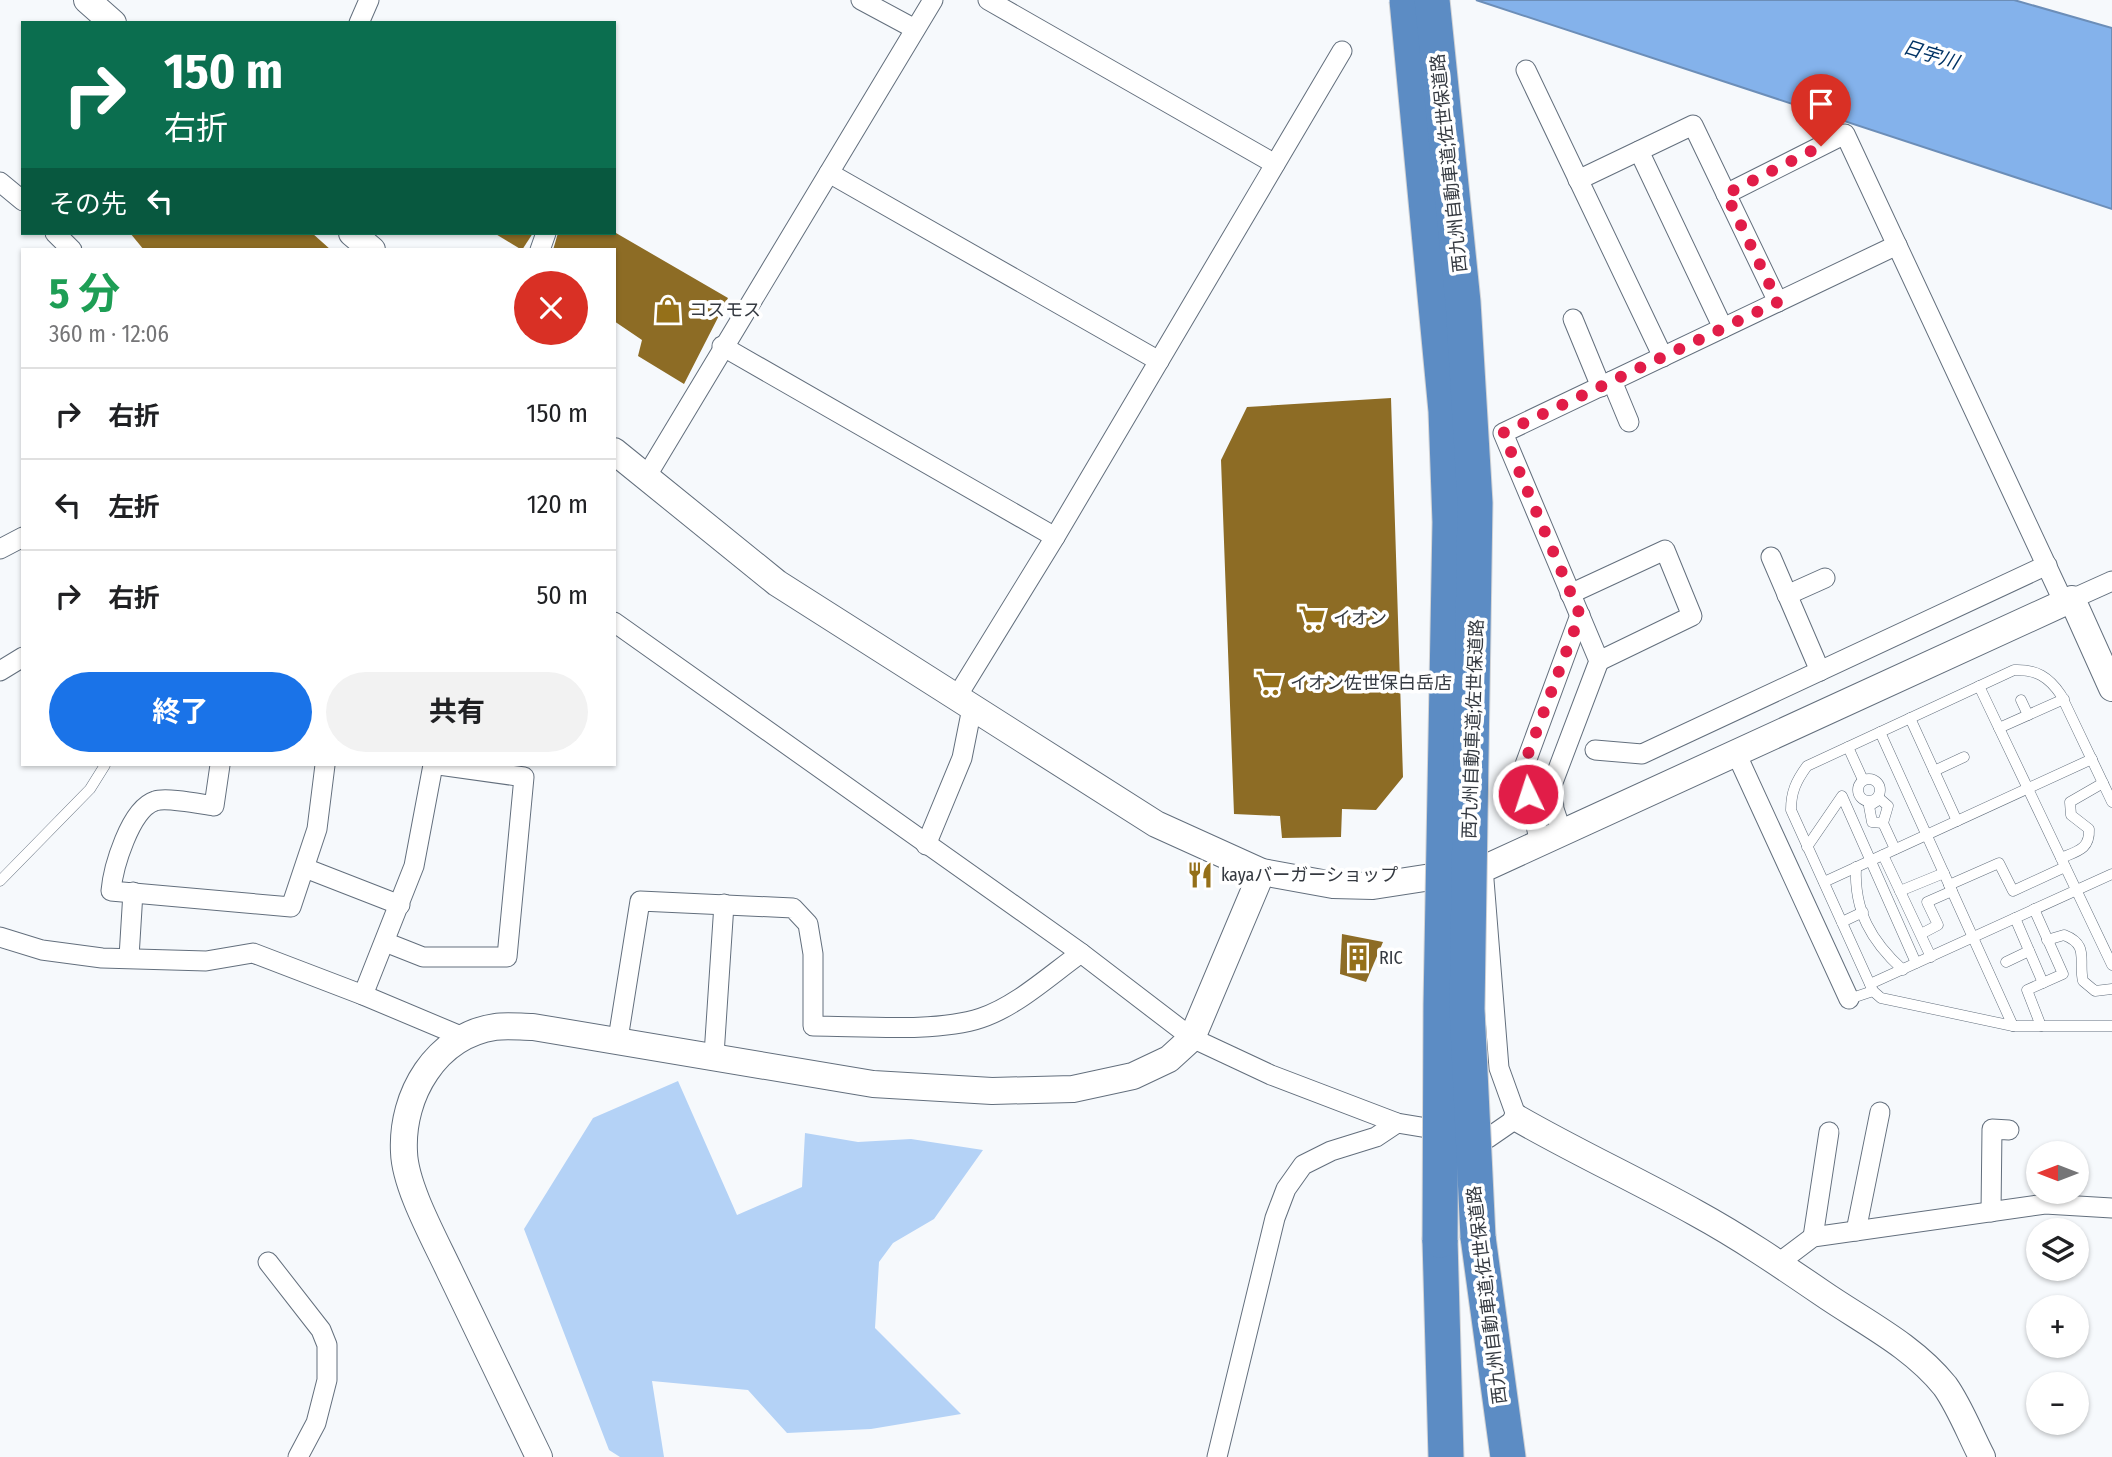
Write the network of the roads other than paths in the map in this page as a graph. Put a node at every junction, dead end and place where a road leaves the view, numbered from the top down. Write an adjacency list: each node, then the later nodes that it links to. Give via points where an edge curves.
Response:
1 (88, 0): 10 (street)
2 (369, 0): 11 (street)
3 (861, 0): 12 (street)
4 (933, 0): 12 (street)
5 (988, 0): 17 (street)
6 (1398, 0): 15 (street)
7 (1407, 0): 148 (highway, 西九州自動車道;佐世保道路, bridge, via 1446,411 1450,523 1441,1005 1440,1240)
8 (1420, 0): 15 (street)
9 (1432, 0): 149 (highway, 西九州自動車道;佐世保道路, bridge, via 1463,302 1475,503 1467,1009 1478,1237)
10 (111, 21)
11 (360, 21)
12 (915, 29): 18 (street)
13 (1342, 51): 17 (street)
14 (1526, 70): 19 (street)
15 (1428, 77): 93 (street, via 1466,558)
16 (1639, 151): 19 (street); 21 (street, via 1693,125); 30 (street)
17 (1275, 164): 33 (street)
18 (829, 173): 31 (street); 33 (street)
19 (1578, 180): 32 (street)
20 (0, 182): 22 (street)
21 (1726, 194): 25 (street, via 1845,134); 28 (street)
22 (21, 199)
23 (57, 235): 26 (street)
24 (354, 235): 27 (street)
25 (1897, 245): 28 (street); 42 (street)
26 (70, 248)
27 (370, 248)
28 (1778, 302): 30 (street)
29 (1573, 319): 34 (street)
30 (1723, 328): 32 (street)
31 (722, 346): 37 (street); 38 (street)
32 (1662, 357): 34 (street)
33 (1159, 361): 38 (street)
34 (1606, 384): 35 (street); 45 (street, via 1503,433)
35 (1629, 422)
36 (616, 454): 37 (street)
37 (646, 477): 58 (street, via 777,583)
38 (1055, 537): 58 (street)
39 (21, 538): 40 (street)
40 (0, 549)
41 (1771, 557): 46 (street)
42 (2047, 565): 47 (street); 53 (street)
43 (1825, 578): 46 (street)
44 (2112, 581): 47 (street)
45 (1570, 594): 48 (street); 51 (street, via 1665,550 1692,616)
46 (1787, 595): 53 (street)
47 (2068, 601): 55 (street); 65 (street)
48 (1580, 615): 51 (street); 84 (street, via 1522,770)
49 (616, 623): 85 (street)
50 (21, 658): 52 (street)
51 (1598, 661): 84 (street, via 1552,785)
52 (0, 671)
53 (1820, 671): 64 (street, via 1642,754)
54 (1979, 686): 56 (lane, via 2014,670 2027,670 2052,681); 60 (lane); 61 (lane)
55 (2112, 688)
56 (2064, 699): 59 (lane); 67 (lane)
57 (2021, 701): 59 (lane)
58 (964, 703): 85 (street, via 962,758); 94 (street, via 1156,824)
59 (2028, 715): 61 (lane)
60 (1910, 718): 62 (lane); 73 (lane)
61 (1999, 728): 76 (lane)
62 (1880, 732): 63 (lane); 77 (lane)
63 (1848, 747): 74 (lane); 86 (lane, via 1807,766 1796,781 1791,810)
64 (1595, 750)
65 (1736, 753): 84 (street); 126 (street)
66 (1964, 757): 73 (lane)
67 (2092, 760): 75 (lane); 76 (lane)
68 (104, 766): 97 (lane, via 90,789)
69 (220, 766): 102 (street, via 214,806 156,800 141,809 113,867 111,891)
70 (325, 766): 92 (street, via 317,829)
71 (433, 766): 104 (street, via 414,866)
72 (446, 766): 113 (street, via 524,777 507,957 423,957)
73 (1934, 771): 81 (lane)
74 (1863, 780): 78 (lane, via 1859,796); 78 (lane, via 1871,779 1879,786)
75 (2103, 783): 79 (lane); 90 (lane, via 2070,802 2071,815 2089,829 2088,843)
76 (2028, 789): 81 (lane); 90 (lane)
77 (1909, 797): 80 (lane); 83 (lane)
78 (1874, 801): 80 (lane, via 1884,801); 82 (lane, via 1869,817)
79 (2112, 802)
80 (1888, 807): 82 (lane)
81 (1957, 821): 83 (lane)
82 (1884, 823): 87 (lane)
83 (1926, 835): 87 (lane); 95 (lane)
84 (1551, 838): 93 (street)
85 (926, 845): 115 (street)
86 (1807, 846): 89 (lane, via 1842,796); 98 (lane)
87 (1895, 849): 88 (lane)
88 (1883, 855): 89 (lane); 101 (lane)
89 (1871, 860): 91 (lane); 119 (lane)
90 (2063, 863): 99 (lane, via 2013,891 1999,863); 100 (lane)
91 (1856, 867): 98 (lane); 106 (lane, via 1854,894)
92 (305, 868): 102 (street, via 291,907); 104 (street)
93 (1483, 869): 94 (street, via 1373,886 1295,880); 135 (street, via 1499,1068)
94 (1262, 872): 131 (street)
95 (1944, 873): 99 (lane); 101 (lane)
96 (2112, 874): 100 (lane)
97 (0, 881)
98 (1824, 882): 108 (lane)
99 (1950, 888): 109 (lane, via 1927,902 1938,925); 111 (lane)
100 (2076, 890): 105 (lane); 120 (lane)
101 (1900, 891): 109 (lane)
102 (133, 892): 116 (street)
103 (724, 904): 115 (street, via 793,908 808,925 813,954 813,1027 956,1024 982,1018 1006,1007); 132 (street, via 640,901); 133 (street)
104 (400, 905): 113 (street)
105 (2034, 909): 107 (lane); 112 (lane)
106 (1863, 912): 108 (lane); 121 (lane, via 1878,948)
107 (2015, 918): 111 (lane); 114 (lane)
108 (1842, 922): 123 (lane)
109 (1921, 934): 117 (lane)
110 (0, 937): 116 (street, via 42,950)
111 (1973, 937): 117 (lane); 128 (lane)
112 (2048, 940): 122 (lane, via 2063,974); 124 (lane, via 2064,935 2078,942 2083,981 2095,991)
113 (385, 942): 125 (street)
114 (2029, 951): 118 (lane); 122 (lane)
115 (1081, 953): 131 (street)
116 (129, 957): 125 (street, via 206,961 253,953)
117 (1931, 957): 119 (lane)
118 (2006, 962)
119 (1916, 963): 121 (lane)
120 (2112, 965)
121 (1903, 970): 123 (lane)
122 (2043, 983): 129 (lane, via 2027,990)
123 (1872, 988): 126 (lane); 128 (lane, via 1890,1001)
124 (2112, 989)
125 (363, 995): 130 (street)
126 (1849, 999)
127 (2112, 1026): 129 (lane)
128 (2013, 1027): 129 (lane)
129 (2041, 1027)
130 (463, 1037): 132 (street, via 495,1027 533,1027); 146 (street, via 429,1065 415,1087 403,1154 419,1207)
131 (1192, 1038): 133 (street, via 1169,1059 1133,1076 1073,1089 992,1091 873,1083); 136 (street, via 1271,1075)
132 (618, 1039): 133 (street)
133 (714, 1055)
134 (1880, 1112): 141 (street)
135 (1517, 1118): 136 (street, via 1488,1138); 144 (street)
136 (1397, 1123): 147 (street, via 1376,1137 1303,1165 1286,1189 1275,1217)
137 (2010, 1130): 140 (street, via 1992,1129)
138 (1829, 1132): 142 (street)
139 (2112, 1208): 140 (street, via 2045,1204)
140 (1991, 1212): 141 (street)
141 (1856, 1231): 142 (street)
142 (1813, 1237): 144 (street)
143 (268, 1262): 145 (street, via 321,1330 327,1345 327,1380 316,1423)
144 (1780, 1262): 150 (street, via 1871,1322 1922,1363 1945,1387)
145 (298, 1457)
146 (539, 1457)
147 (1217, 1457)
148 (1446, 1457)
149 (1508, 1457)
150 (1982, 1457)

